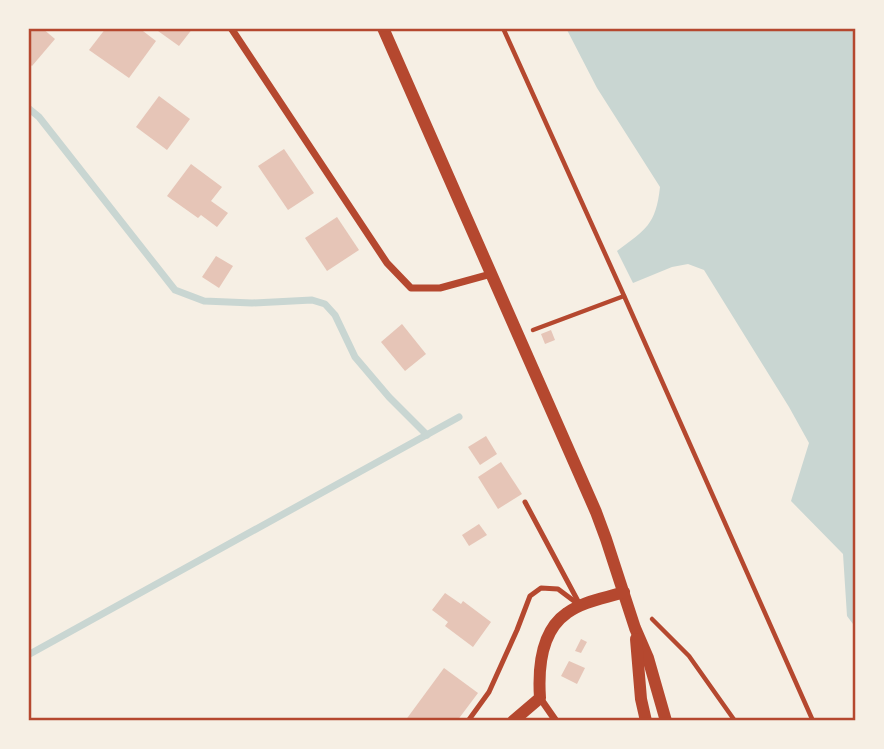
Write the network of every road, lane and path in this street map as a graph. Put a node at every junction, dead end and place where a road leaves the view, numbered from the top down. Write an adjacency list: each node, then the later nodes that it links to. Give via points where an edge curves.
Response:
1 (232, 28): 4 (street, via 387,262 411,288 440,288)
2 (383, 28): 4 (street)
3 (503, 28): 5 (path)
4 (491, 274): 8 (street, via 606,539)
5 (624, 296): 6 (path); 19 (path)
6 (544, 327)
7 (525, 502): 9 (lane)
8 (624, 592): 9 (street); 11 (street)
9 (580, 606): 12 (street, via 557,622 548,637 540,669); 13 (lane, via 558,589 541,588 530,596 489,692)
10 (652, 619): 18 (path, via 689,656)
11 (635, 628): 16 (street); 17 (street)
12 (540, 698): 14 (street); 15 (street)
13 (468, 721)
14 (513, 721)
15 (556, 721)
16 (646, 721)
17 (666, 721)
18 (735, 721)
19 (813, 721)

